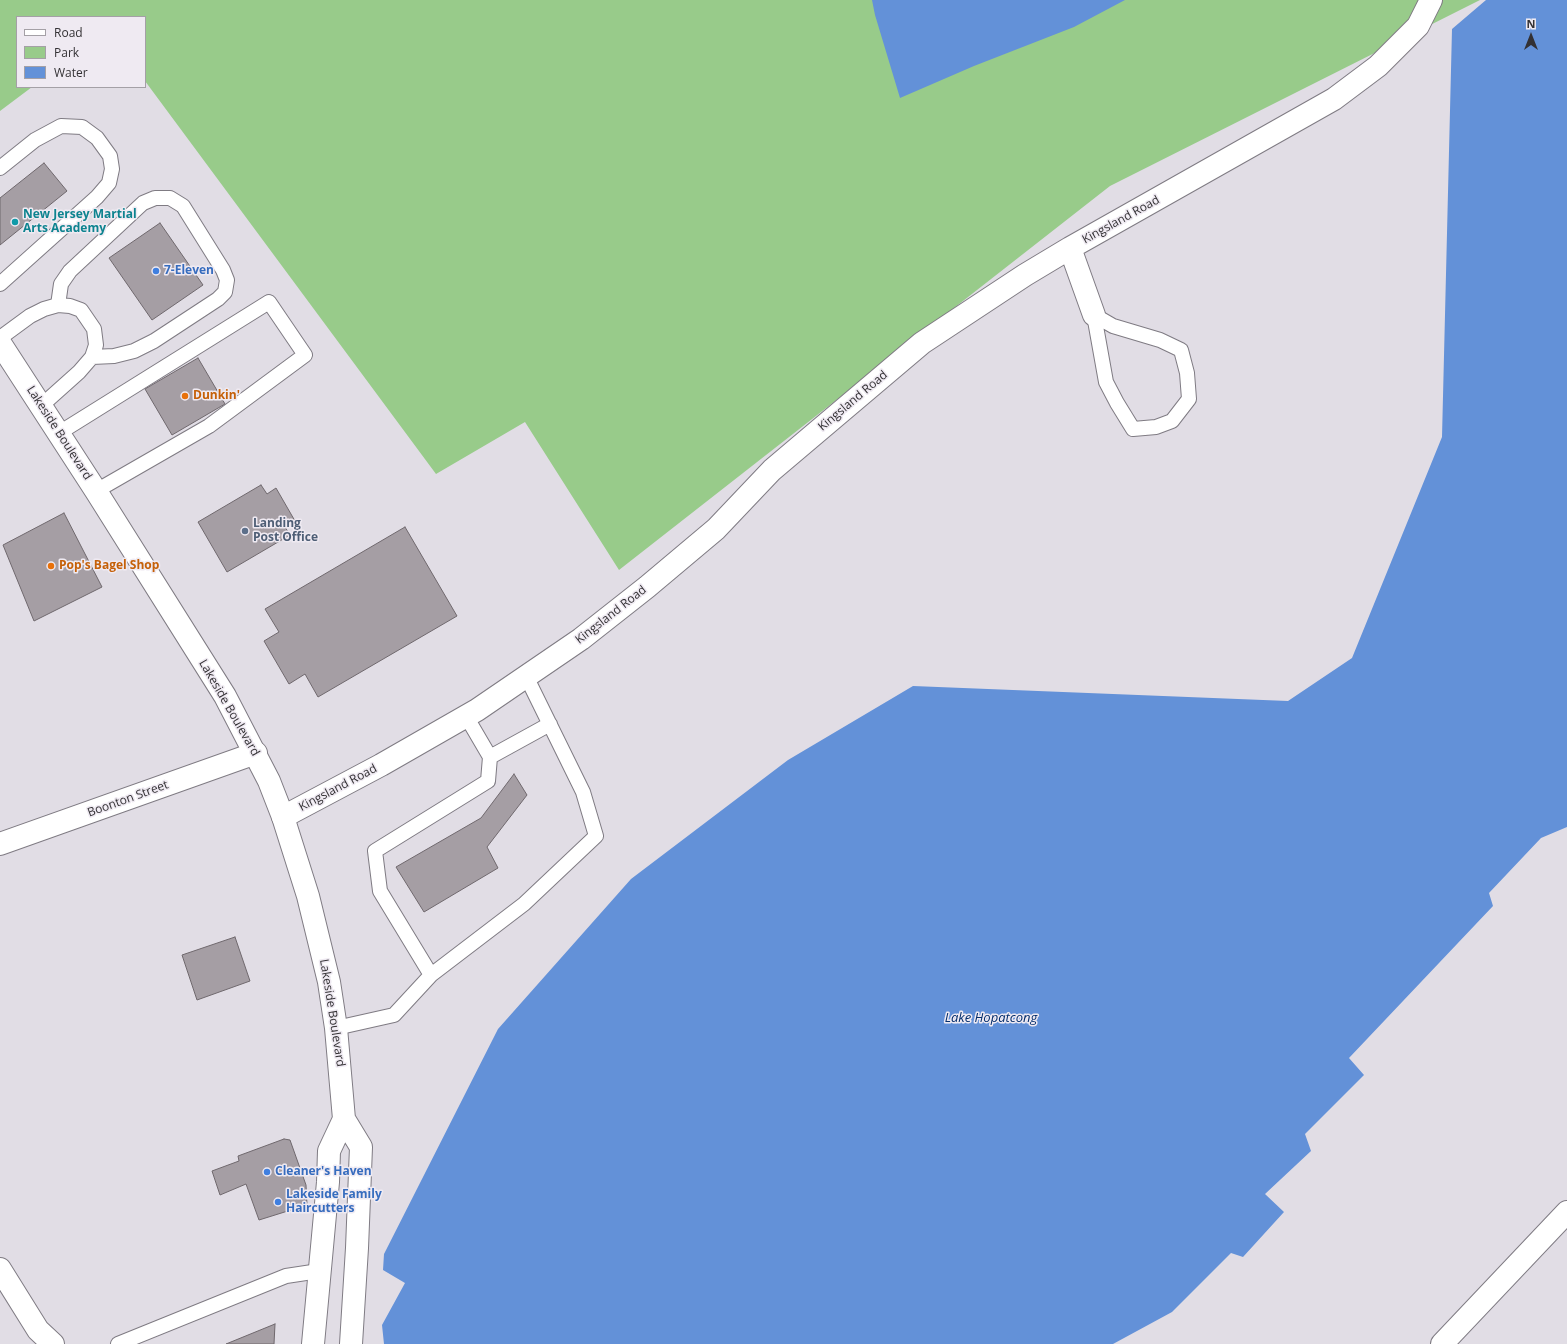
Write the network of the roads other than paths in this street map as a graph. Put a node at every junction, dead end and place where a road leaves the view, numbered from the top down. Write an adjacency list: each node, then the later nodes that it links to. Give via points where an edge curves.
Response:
1 (1431, 0): 3 (street, Kingsland Road, via 1418,26 1378,66 1334,99)
2 (0, 168): 4 (lane, via 35,140 61,126 82,127 97,138 110,156 112,169 109,183 96,197)
3 (1070, 248): 6 (street); 13 (street, Kingsland Road, via 922,343 772,470 716,529 587,634)
4 (0, 284)
5 (58, 305): 7 (lane, via 44,308); 9 (lane, via 81,310 94,329 96,344); 9 (lane, via 61,284 70,271 143,203 155,198 170,198 183,206 227,280 225,292 154,341 134,351)
6 (1094, 315): 6 (lane, via 1106,382 1133,429 1156,427 1172,421 1189,399 1187,373 1181,350 1160,340 1113,326)
7 (0, 338)
8 (0, 343): 10 (street, Lakeside Boulevard)
9 (92, 357): 10 (lane)
10 (41, 406): 11 (street, Lakeside Boulevard)
11 (59, 433): 12 (street, Lakeside Boulevard); 12 (lane, via 269,302 304,355 209,426)
12 (96, 491): 16 (street, Lakeside Boulevard, via 225,696)
13 (526, 676): 14 (street, Kingsland Road); 15 (lane)
14 (466, 716): 17 (lane); 18 (street, Kingsland Road)
15 (550, 724): 17 (lane); 20 (lane, via 583,792 596,836 524,904)
16 (256, 753): 18 (street, Lakeside Boulevard); 19 (street, Boonton Street)
17 (490, 757): 20 (lane, via 488,781 375,851 380,891)
18 (283, 817): 21 (street, Lakeside Boulevard, via 320,939)
19 (0, 844)
20 (431, 975): 21 (lane, via 394,1015)
21 (336, 1028): 22 (street, Lakeside Boulevard)
22 (344, 1119): 25 (street, via 329,1151); 29 (street, Lakeside Boulevard, via 361,1147)
23 (1566, 1215): 30 (street)
24 (0, 1270): 26 (street, via 38,1330)
25 (320, 1271): 27 (lane, via 286,1276); 28 (street)
26 (53, 1344)
27 (118, 1344)
28 (314, 1344)
29 (351, 1344)
30 (1442, 1344)

